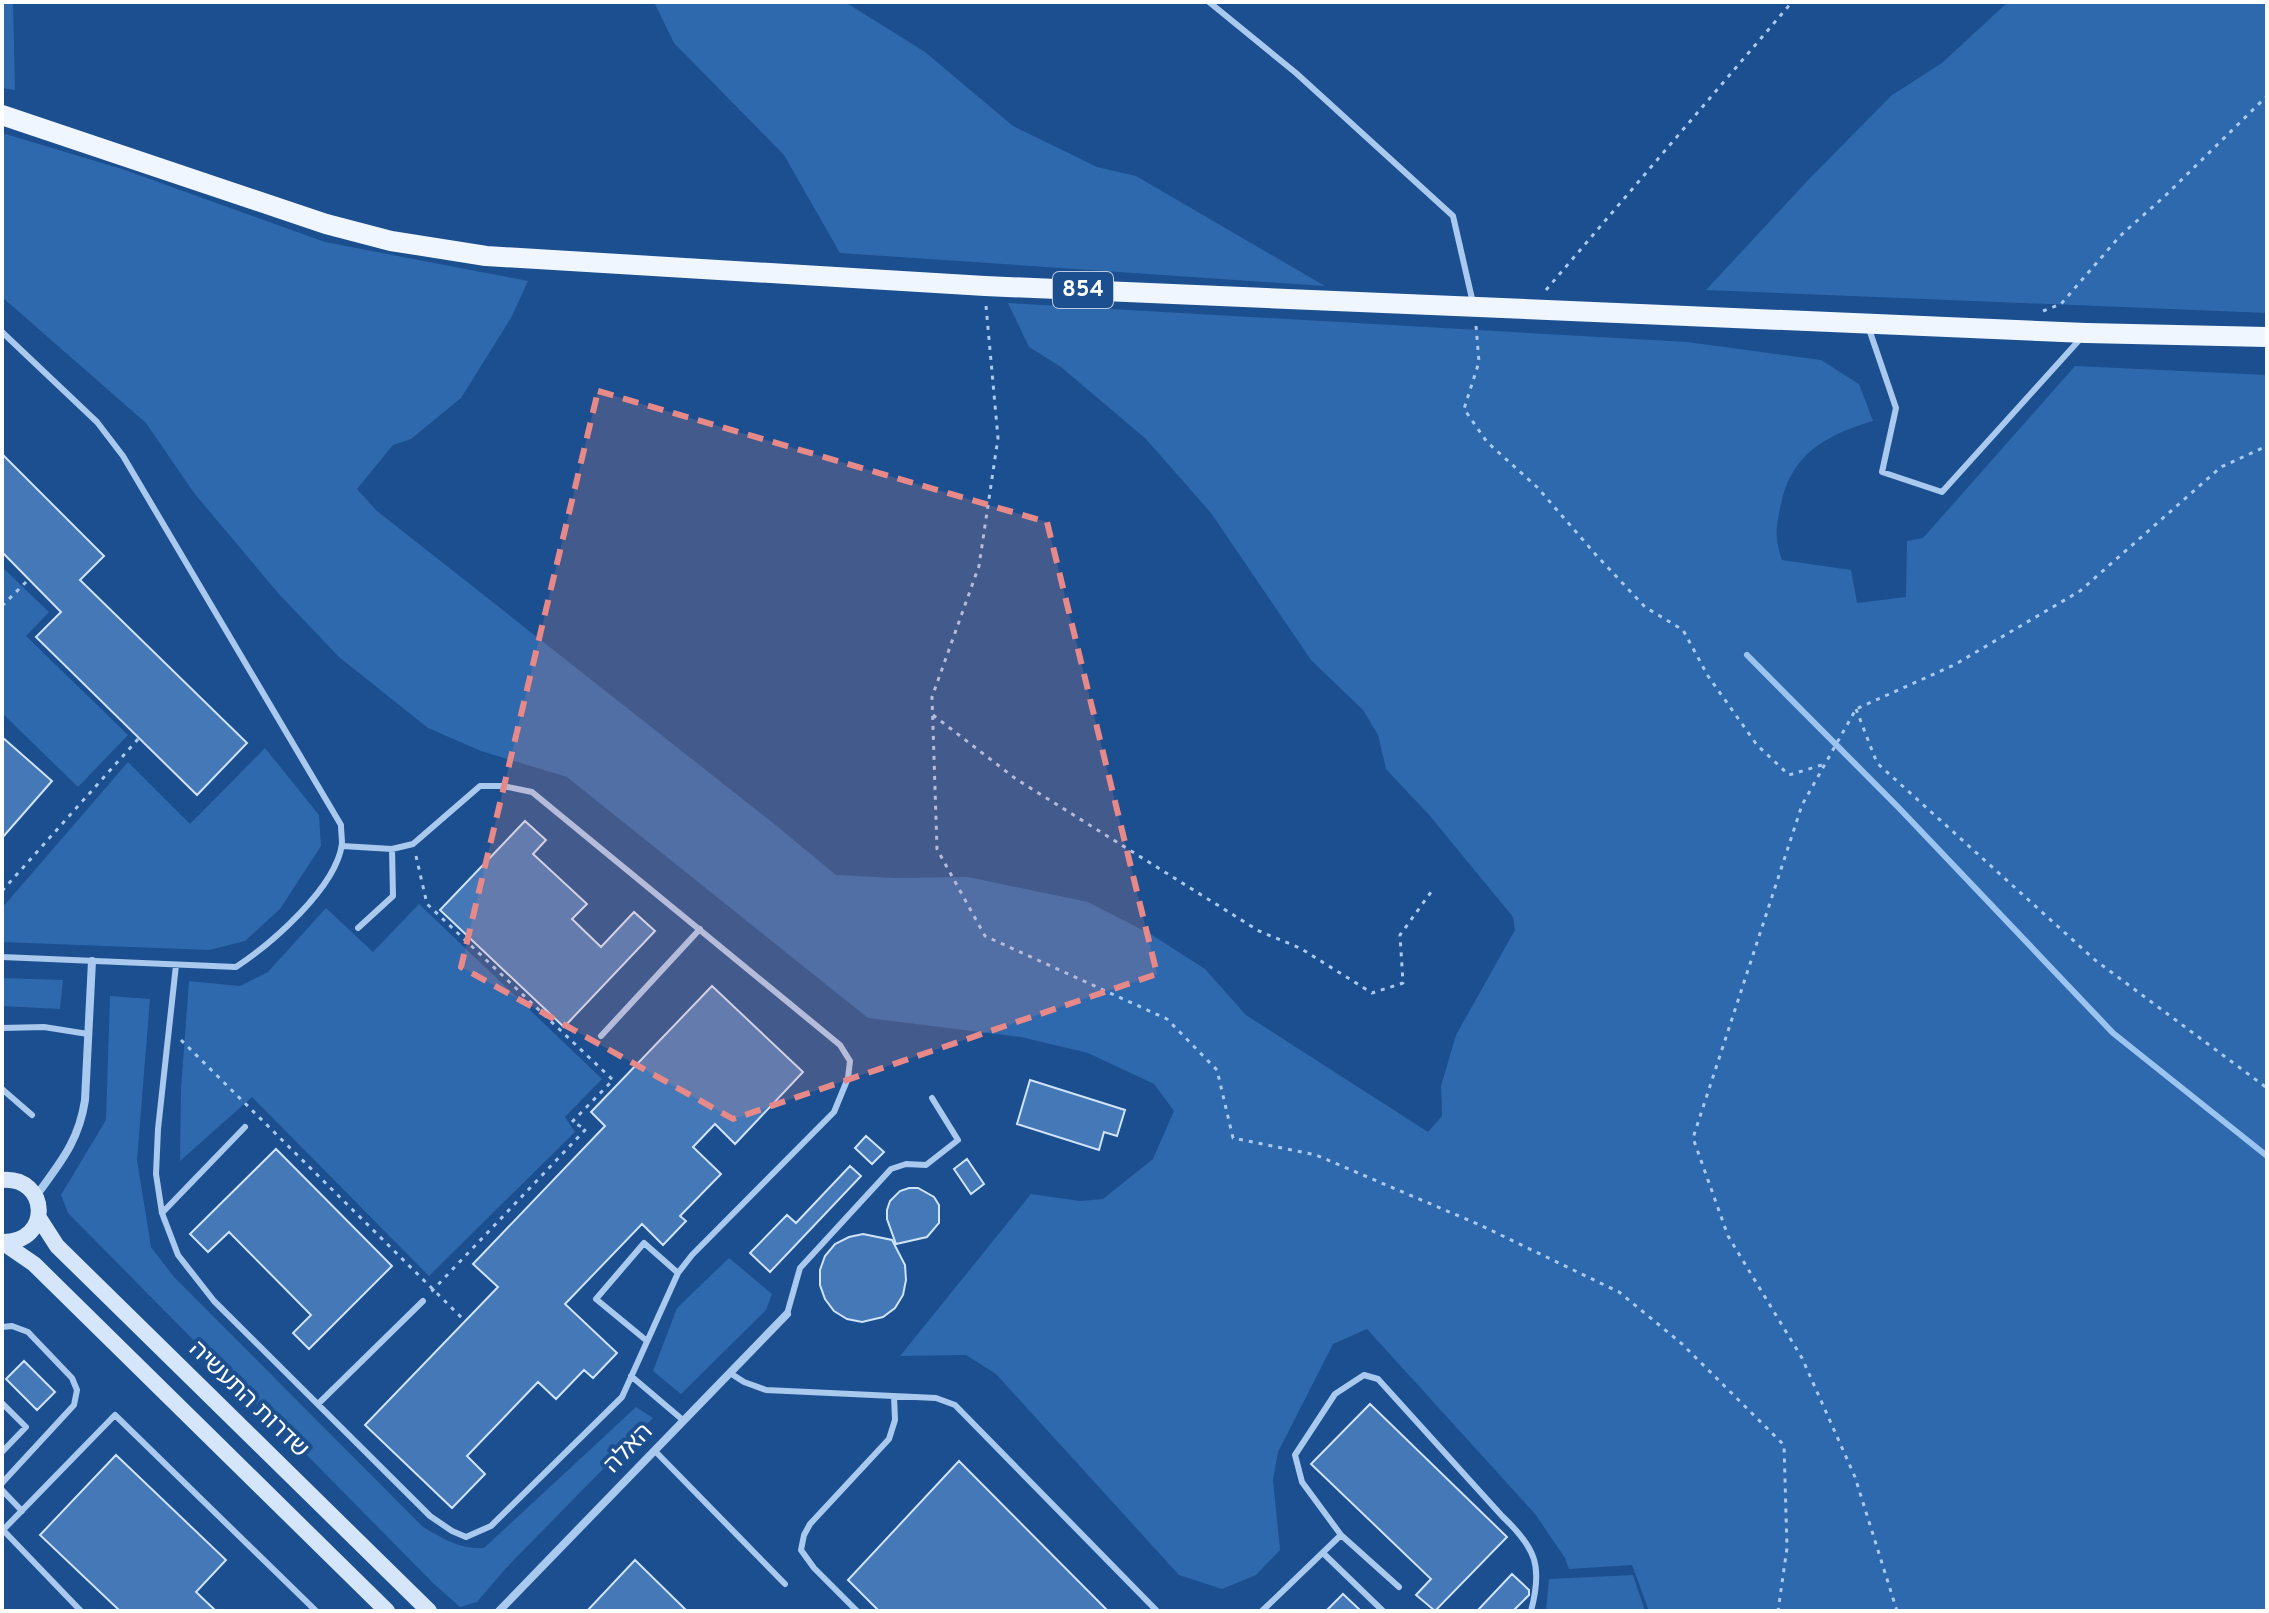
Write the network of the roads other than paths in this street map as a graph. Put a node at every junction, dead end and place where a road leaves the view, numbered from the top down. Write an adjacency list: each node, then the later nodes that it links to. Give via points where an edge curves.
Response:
1 (1209, 2): 3 (lane, via 1453,216)
2 (5, 116): 3 (main road, 854, via 326,224 439,251 985,286)
3 (1474, 306): 4 (main road, 854)
4 (1866, 323): 6 (main road, 854); 6 (lane, via 1896,408 1882,472 1942,492)
5 (2, 332): 8 (lane, via 97,422 123,456 341,825)
6 (2086, 333): 7 (main road, 854)
7 (2267, 337)
8 (342, 846): 9 (lane); 14 (lane, via 316,895 258,952 236,967)
9 (392, 849): 10 (lane, via 393,896); 11 (lane, via 413,844 480,786 532,792)
10 (358, 928)
11 (700, 929): 17 (lane); 27 (lane, via 840,1045 850,1061 834,1112)
12 (2, 957): 13 (lane)
13 (92, 961): 14 (lane); 16 (street)
14 (176, 965): 24 (lane, via 158,1129 156,1174)
15 (2, 1028): 16 (lane)
16 (88, 1034): 23 (street, via 82,1121 67,1154)
17 (601, 1036)
18 (2, 1089): 20 (lane)
19 (932, 1098): 29 (lane, via 958,1140 926,1165 891,1169 800,1268)
20 (32, 1115)
21 (245, 1127): 24 (lane)
22 (2, 1180): 23 (street, via 21,1182)
23 (36, 1196): 25 (street)
24 (162, 1213): 36 (lane, via 178,1255 214,1301)
25 (39, 1218): 26 (street, via 27,1236); 50 (street, שדרות התעשיה, via 57,1246)
26 (2, 1242): 49 (street, via 34,1264)
27 (678, 1273): 31 (lane); 31 (lane, via 644,1243 596,1299)
28 (423, 1301): 36 (lane)
29 (787, 1314): 32 (street, האלה)
30 (2, 1327): 40 (lane, via 28,1332 77,1390 74,1405)
31 (647, 1341): 33 (lane)
32 (730, 1373): 34 (lane, via 766,1390); 37 (street, האלה)
33 (631, 1376): 36 (lane, via 622,1397 491,1526 466,1537 430,1516); 37 (lane)
34 (894, 1396): 52 (lane, via 889,1439 810,1524 801,1550); 53 (lane, via 936,1398 955,1405)
35 (2, 1403): 39 (lane, via 26,1427)
36 (318, 1404)
37 (684, 1421): 38 (street, האלה)
38 (655, 1451): 45 (lane); 51 (street, האלה)
39 (2, 1452)
40 (2, 1483)
41 (2, 1490): 42 (lane)
42 (22, 1511): 47 (lane, via 3,1530); 48 (lane, via 115,1415)
43 (1341, 1535): 44 (lane); 46 (lane); 56 (lane, via 1302,1482 1295,1455 1335,1394 1364,1375 1378,1379 1523,1536 1539,1581)
44 (1323, 1553): 54 (lane); 55 (lane)
45 (785, 1584)
46 (1399, 1587)
47 (81, 1611)
48 (316, 1611)
49 (387, 1611)
50 (429, 1611)
51 (499, 1611)
52 (857, 1611)
53 (1157, 1611)
54 (1262, 1611)
55 (1383, 1611)
56 (1531, 1611)

